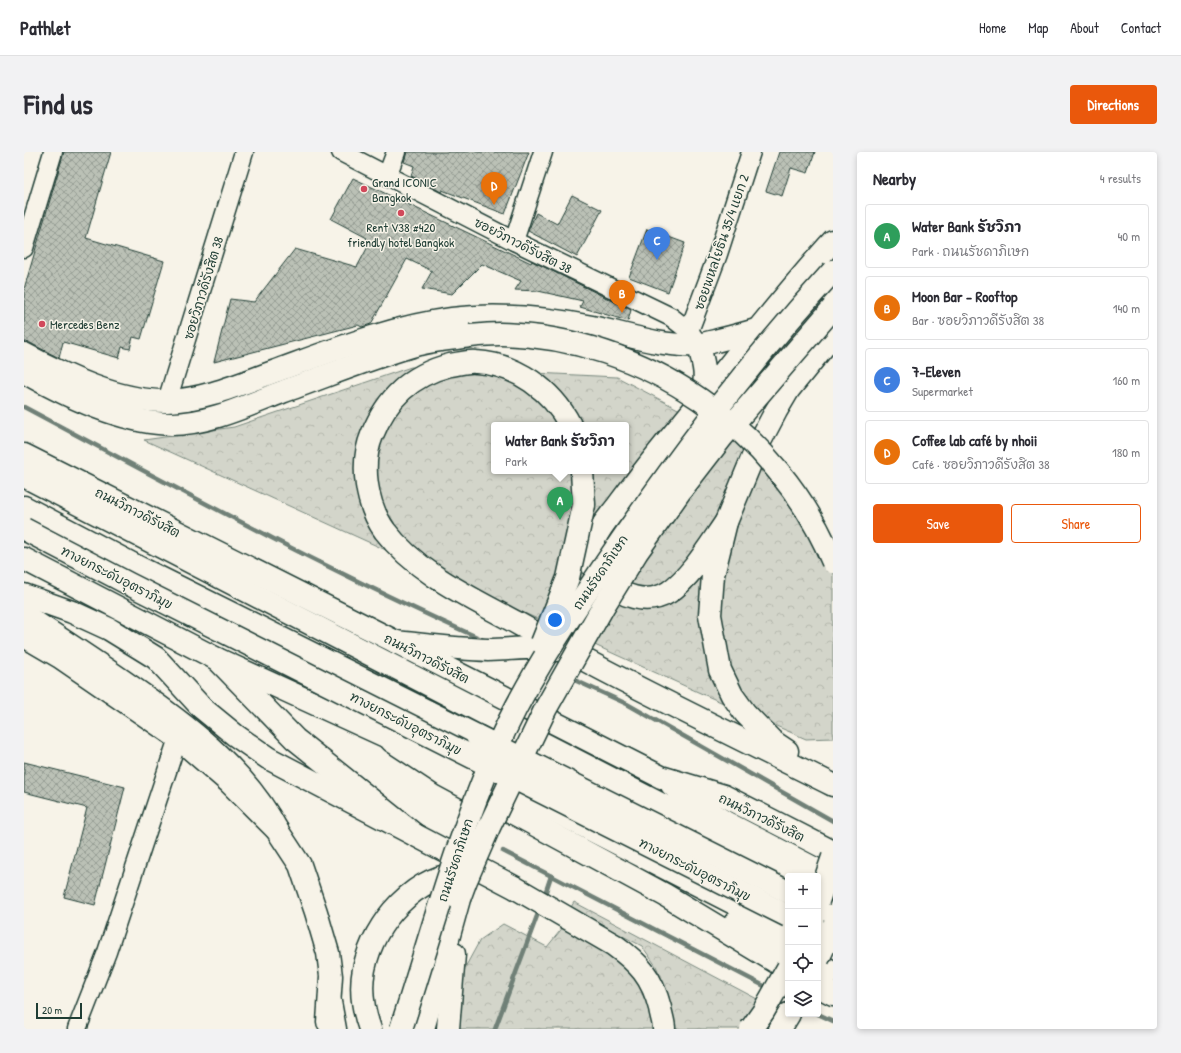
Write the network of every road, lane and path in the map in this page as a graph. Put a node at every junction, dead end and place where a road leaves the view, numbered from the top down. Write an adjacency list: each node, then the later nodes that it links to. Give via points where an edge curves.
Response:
1 (53, 152): 10 (street)
2 (244, 152): 18 (street, ซอยวิภาวดีรังสิต 38)
3 (341, 152): 7 (street, ซอยวิภาวดีรังสิต 38)
4 (396, 152): 7 (street)
5 (543, 152): 8 (street)
6 (752, 152): 15 (street, ซอยพหลโยธิน 35/4 แยก 2, via 718,254)
7 (387, 176): 8 (street, ซอยวิภาวดีรังสิต 38)
8 (514, 241): 15 (street, ซอยวิภาวดีรังสิต 38, via 671,318)
9 (833, 241): 13 (main road)
10 (24, 248)
11 (833, 271): 35 (main road, ถนนรัชดาภิเษก, bridge, via 736,385 674,466 583,597)
12 (833, 308): 52 (main road, ถนนรัชดาภิเษก, bridge, via 722,437 637,552 546,708 489,827)
13 (756, 330): 15 (main road); 19 (main road)
14 (833, 335): 25 (main road, via 789,389 776,411 757,447)
15 (694, 338): 18 (main road, via 670,344 590,326 536,318 490,316 453,319 417,324 341,347 229,388); 19 (main road, via 705,371 705,382)
16 (24, 354): 18 (main road, via 87,383 145,400)
17 (24, 372): 28 (main road, bridge, via 108,412 149,423 173,424 216,416 420,344 499,334 570,342 617,356 651,370 712,408 742,432 786,481 826,544)
18 (167, 401)
19 (696, 406): 25 (main road, via 605,522 591,549 592,567 606,582 626,595 641,599 656,598 669,592 685,578)
20 (568, 422): 33 (main road, via 546,393 516,372 474,361 423,375 389,401 368,443 366,459 370,500 381,523 395,542 418,564 450,586)
21 (24, 455): 32 (main road, ถนนวิภาวดีรังสิต)
22 (582, 474): 35 (main road, bridge, via 584,505 568,578)
23 (24, 476): 45 (main road, ถนนวิภาวดีรังสิต)
24 (24, 507): 48 (main road, ทางยกระดับอุตราภิมุข, bridge)
25 (726, 522): 39 (main road, via 713,575 710,615 720,670 732,695 761,730 772,741)
26 (24, 529): 54 (main road, ทางยกระดับอุตราภิมุข, bridge)
27 (24, 559): 34 (main road)
28 (833, 562)
29 (24, 595): 41 (main road, via 72,612 109,629 156,658 202,708 268,758)
30 (24, 615): 40 (main road, via 102,665 180,721 215,752 257,797)
31 (24, 636): 37 (main road, via 60,657)
32 (396, 642): 33 (main road, via 464,650 518,648 552,649); 38 (main road, ถนนวิภาวดีรังสิต)
33 (569, 653): 39 (main road)
34 (215, 658): 36 (main road); 41 (main road, via 295,739)
35 (521, 696): 76 (main road, ถนนรัชดาภิเษก, bridge, via 494,752 458,845)
36 (383, 735): 51 (main road, via 445,776); 57 (main road, via 445,755)
37 (178, 738): 40 (main road, via 230,782); 72 (street, via 107,952)
38 (662, 777): 42 (main road, ถนนวิภาวดีรังสิต, via 724,796); 46 (main road, via 697,805)
39 (833, 784)
40 (277, 830): 70 (main road, via 300,865 316,912 328,953 331,976)
41 (415, 835): 44 (main road)
42 (833, 852)
43 (833, 857): 49 (main road, bridge)
44 (487, 873): 75 (main road, via 458,873 441,877 407,897 379,929 370,949 362,986 363,1006); 79 (main road, via 614,945 639,966 652,983)
45 (794, 873)
46 (833, 878)
47 (821, 887): 50 (main road)
48 (785, 890)
49 (821, 891)
50 (833, 893)
51 (666, 895): 60 (main road); 64 (main road)
52 (459, 899): 77 (main road, ถนนรัชดาภิเษก); 78 (main road)
53 (821, 909): 55 (main road)
54 (785, 914)
55 (833, 915)
56 (833, 926): 62 (main road, bridge)
57 (785, 929)
58 (821, 933): 59 (main road, bridge)
59 (833, 939)
60 (785, 947)
61 (821, 948): 63 (main road)
62 (821, 952)
63 (833, 954)
64 (785, 966)
65 (821, 966): 66 (main road)
66 (833, 972)
67 (785, 973): 80 (main road, bridge)
68 (821, 988): 69 (main road)
69 (833, 994)
70 (330, 1002): 73 (main road); 74 (main road)
71 (787, 1017): 81 (main road)
72 (77, 1029)
73 (328, 1029)
74 (335, 1029)
75 (370, 1029)
76 (401, 1029)
77 (423, 1029)
78 (448, 1029)
79 (664, 1029)
80 (751, 1029)
81 (780, 1029)

